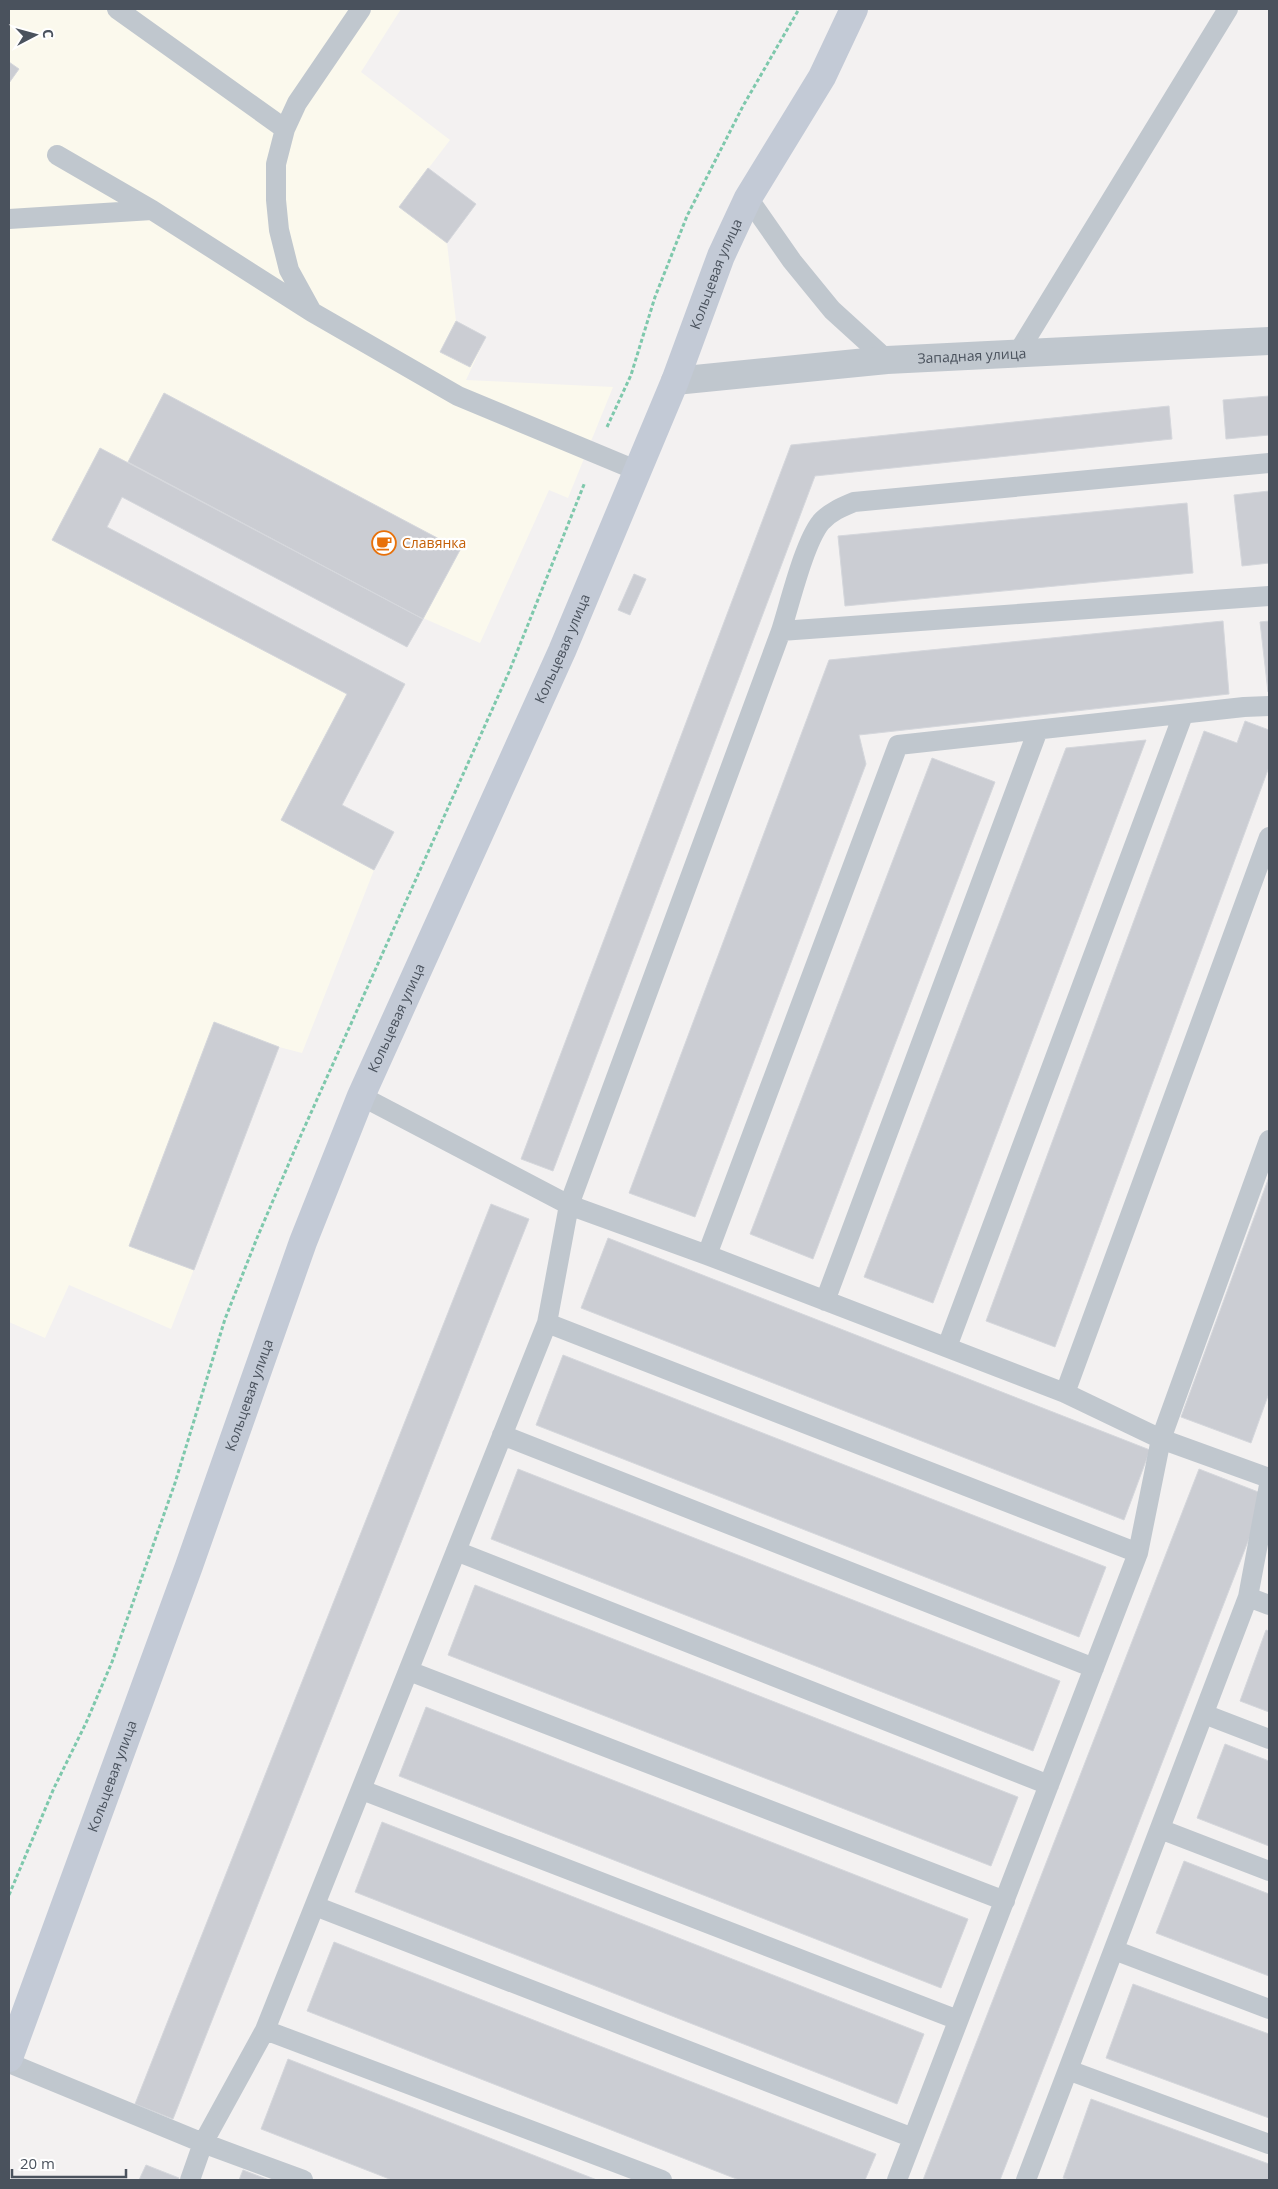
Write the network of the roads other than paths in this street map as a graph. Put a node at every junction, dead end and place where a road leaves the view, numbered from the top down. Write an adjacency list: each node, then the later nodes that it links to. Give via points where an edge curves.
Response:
1 (117, 9): 5 (lane)
2 (361, 9): 5 (lane, via 297,103)
3 (854, 9): 7 (street, Кольцевая улица, via 822,77)
4 (1228, 9): 12 (lane)
5 (285, 129): 10 (lane, via 276,164 279,230 289,270)
6 (57, 155): 8 (lane)
7 (748, 198): 13 (lane, via 792,261 832,310); 14 (street, Кольцевая улица, via 721,256)
8 (152, 210): 9 (lane); 10 (lane)
9 (9, 220)
10 (312, 312): 16 (lane, via 458,396)
11 (1269, 341): 12 (street, Западная улица)
12 (1017, 354): 13 (street, Западная улица)
13 (887, 360): 14 (street, Западная улица)
14 (674, 381): 16 (street, Кольцевая улица)
15 (1269, 463): 18 (lane, via 854,502 836,509 821,522 810,540)
16 (638, 471): 23 (street, Кольцевая улица, via 518,753)
17 (1269, 596): 18 (lane)
18 (781, 631): 25 (lane)
19 (1269, 706): 20 (lane)
20 (1183, 716): 21 (lane); 29 (lane)
21 (1038, 730): 26 (lane, via 898,745); 27 (lane)
22 (1269, 837): 30 (lane)
23 (362, 1096): 25 (lane); 53 (street, Кольцевая улица, via 303,1242 189,1566)
24 (1269, 1140): 32 (lane)
25 (569, 1205): 26 (lane); 28 (lane)
26 (707, 1255): 27 (lane)
27 (825, 1301): 29 (lane)
28 (547, 1323): 31 (lane); 36 (lane)
29 (947, 1348): 30 (lane)
30 (1065, 1393): 32 (lane)
31 (502, 1435): 35 (lane); 39 (lane)
32 (1161, 1439): 33 (lane); 36 (lane)
33 (1269, 1478)
34 (1269, 1485): 37 (lane)
35 (456, 1551): 40 (lane); 43 (lane)
36 (1138, 1553): 39 (lane)
37 (1248, 1597): 38 (lane); 41 (lane)
38 (1269, 1605)
39 (1094, 1668): 43 (lane)
40 (409, 1671): 44 (lane); 47 (lane)
41 (1204, 1714): 42 (lane); 45 (lane)
42 (1269, 1739)
43 (1049, 1784): 47 (lane)
44 (362, 1790): 48 (lane); 51 (lane)
45 (1160, 1829): 46 (lane); 49 (lane)
46 (1269, 1871)
47 (1004, 1901): 51 (lane)
48 (315, 1906): 52 (lane); 56 (lane)
49 (1114, 1950): 50 (lane); 55 (lane)
50 (1269, 2008)
51 (958, 2020): 56 (lane)
52 (265, 2030): 57 (lane); 61 (lane)
53 (9, 2058)
54 (9, 2063): 57 (lane)
55 (1068, 2070): 58 (lane); 63 (lane)
56 (913, 2138): 62 (lane)
57 (203, 2143): 59 (lane); 60 (lane)
58 (1269, 2144)
59 (190, 2180)
60 (303, 2180)
61 (662, 2180)
62 (897, 2180)
63 (1026, 2180)

